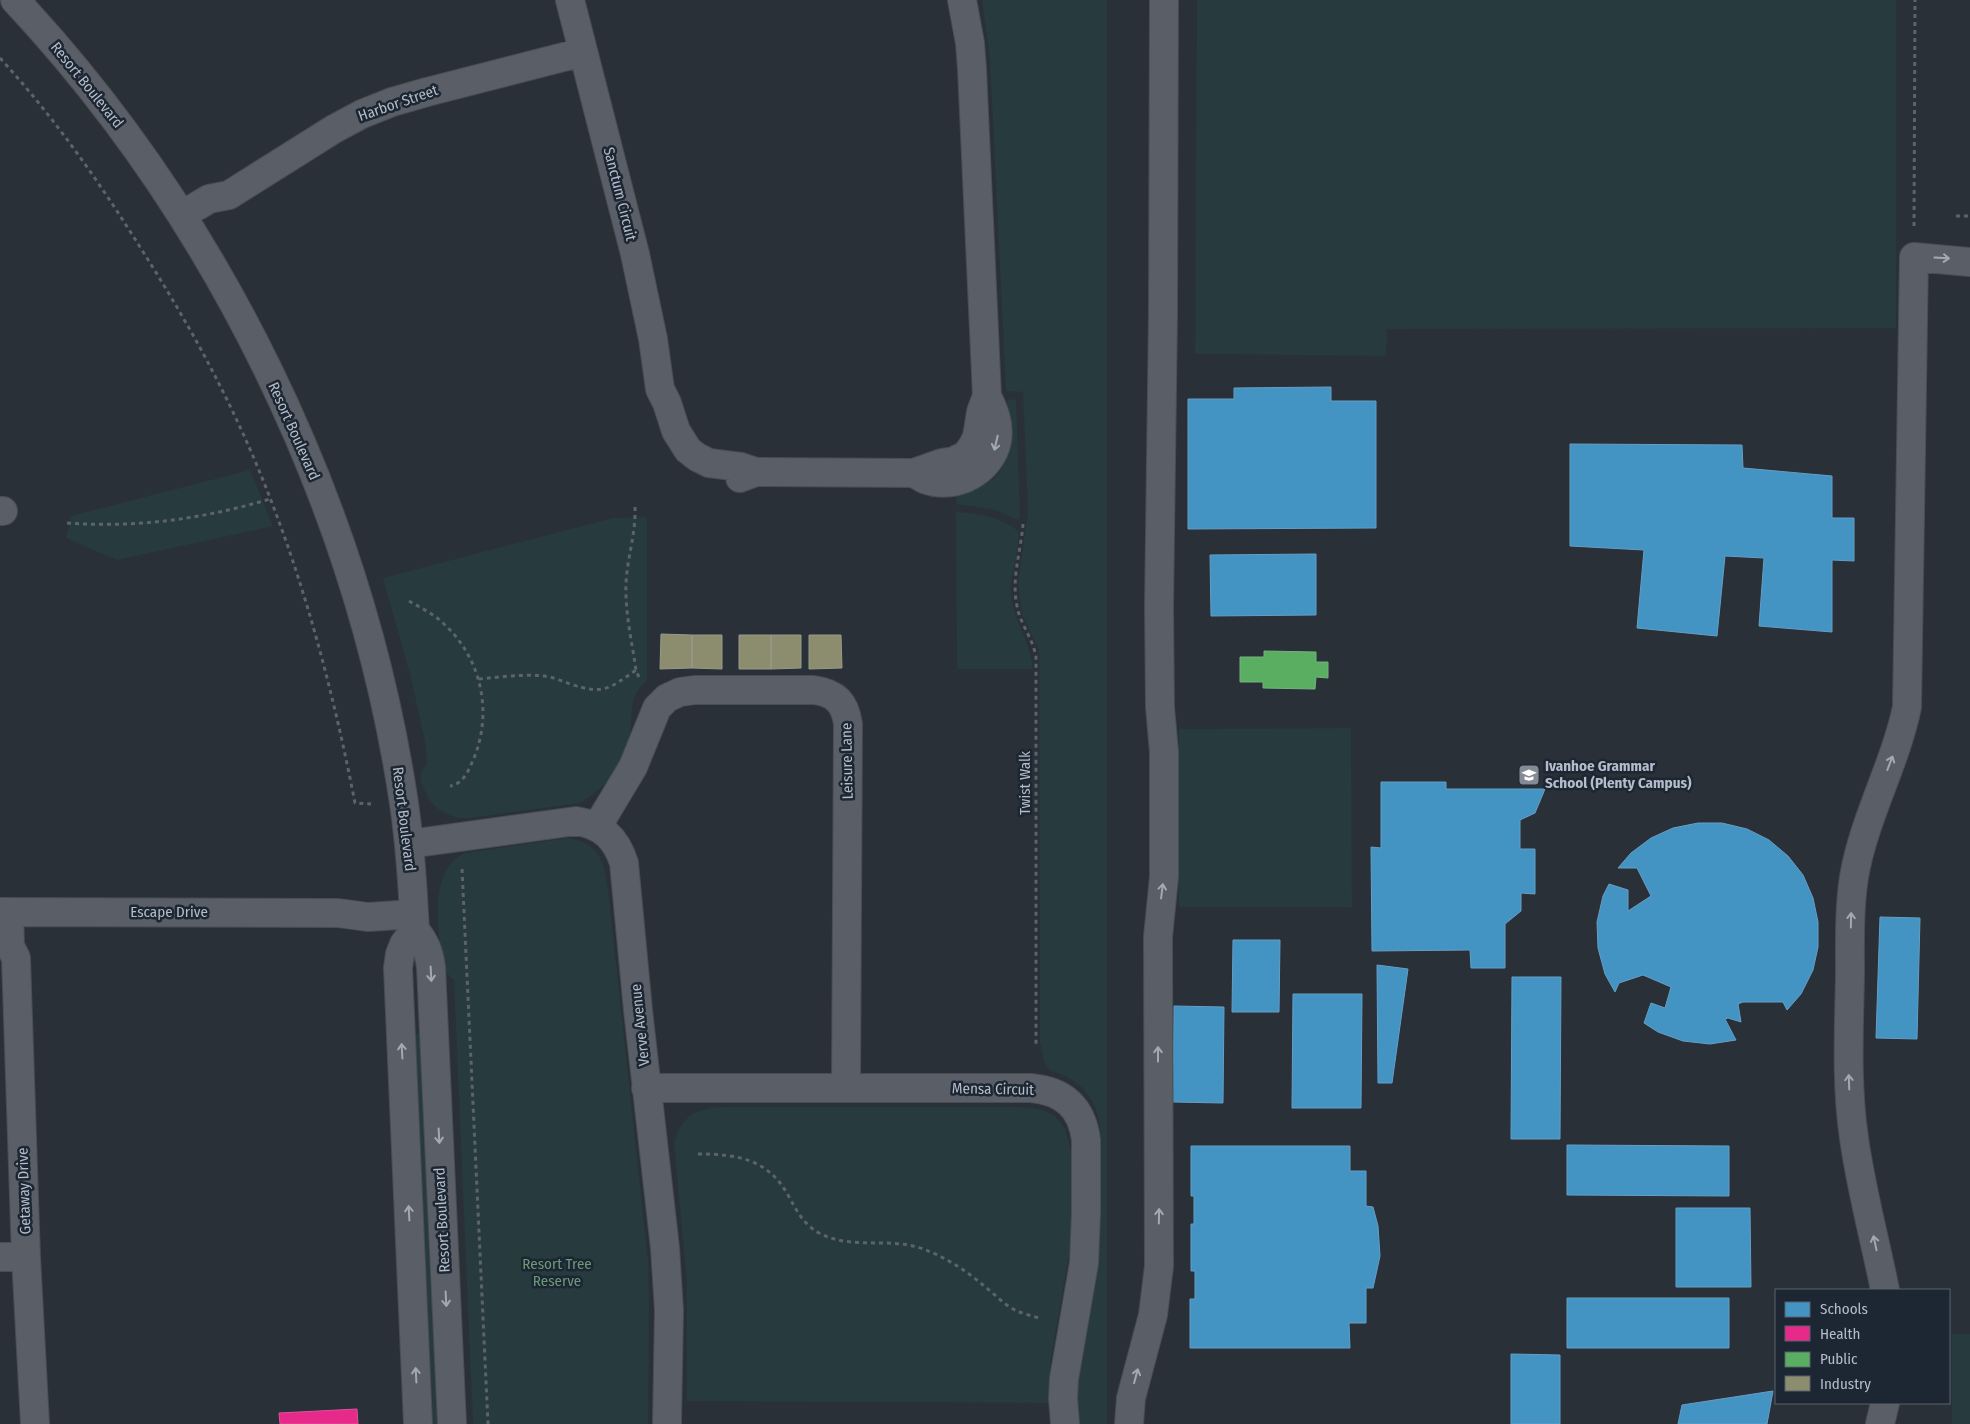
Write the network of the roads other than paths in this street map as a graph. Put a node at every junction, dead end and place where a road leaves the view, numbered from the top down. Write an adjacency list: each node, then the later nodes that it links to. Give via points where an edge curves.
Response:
1 (15, 0): 6 (street, Resort Boulevard, via 99,99)
2 (570, 0): 5 (street, Sanctum Circuit)
3 (962, 0): 5 (street, Sanctum Circuit, via 972,69 987,396 998,427 992,455 973,475 961,480 928,481 914,472 756,472 741,478 711,479 697,475 673,458 656,420 660,389 653,339 640,273)
4 (1164, 0): 24 (street, one-way to 4, via 1131,1398 1153,1315 1158,1266 1158,937 1164,877 1159,626)
5 (584, 52): 6 (street, Harbor Street, via 427,92 362,114 334,128 230,195 209,199)
6 (186, 222): 9 (street, Resort Boulevard, via 232,302 281,399 334,526 381,683 397,760)
7 (1970, 262): 17 (street, one-way to 7, via 1854,1138 1849,1063 1851,913 1854,877 1907,707 1914,257)
8 (597, 827): 9 (street, Verve Avenue, via 576,821 560,822); 14 (street, Leisure Lane, via 634,767 655,712 667,698 680,692 724,688 818,690 840,702 846,712 848,734); 15 (street, Verve Avenue, via 615,842 624,863)
9 (409, 844): 11 (street, Resort Boulevard)
10 (10, 912): 11 (street, Escape Drive, via 338,912 352,904 367,901); 16 (street, Getaway Drive, via 10,946 16,958)
11 (414, 914): 12 (street, Resort Boulevard, one-way to 12, via 429,953); 13 (street, via 398,968)
12 (433, 1015): 13 (street); 21 (street, Resort Boulevard, one-way to 21)
13 (400, 1017): 20 (street, one-way to 13)
14 (846, 1087): 15 (street, Mensa Circuit); 23 (street, Mensa Circuit, via 1031,1088 1052,1091 1075,1110 1086,1140 1085,1242 1064,1379)
15 (646, 1088): 22 (street, Verve Avenue, via 668,1276)
16 (13, 1257): 19 (street, Getaway Drive)
17 (1885, 1289)
18 (1885, 1404): 25 (street)
19 (35, 1424)
20 (418, 1424)
21 (452, 1424)
22 (668, 1424)
23 (1065, 1424)
24 (1129, 1424)
25 (1880, 1424)

